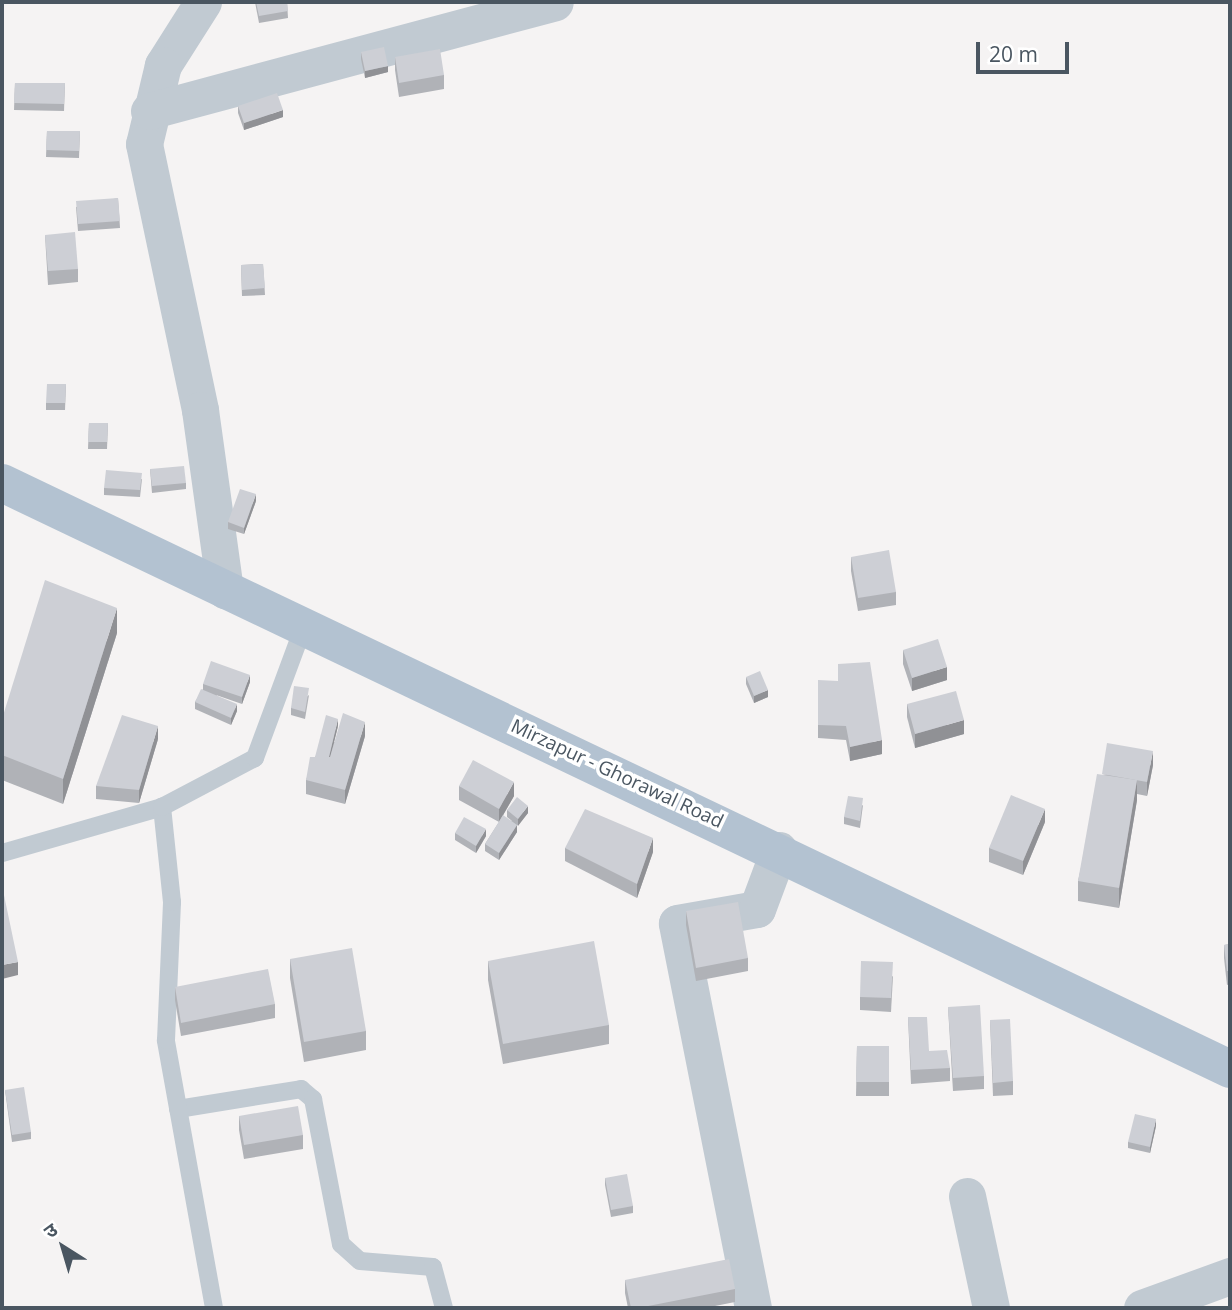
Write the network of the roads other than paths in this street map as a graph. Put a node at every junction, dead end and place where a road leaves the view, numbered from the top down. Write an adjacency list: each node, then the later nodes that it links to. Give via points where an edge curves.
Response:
1 (202, 2): 3 (street, via 163,65)
2 (555, 2): 3 (street)
3 (149, 111): 5 (street, via 144,144 200,410)
4 (2, 483): 5 (main road, Mirzapur - Ghorawal Road)
5 (225, 590): 6 (main road, Mirzapur - Ghorawal Road)
6 (303, 628): 7 (lane, via 255,758); 8 (main road, Mirzapur - Ghorawal Road)
7 (162, 807): 9 (lane); 11 (lane, via 172,902 166,1040)
8 (779, 850): 10 (main road, Mirzapur - Ghorawal Road); 16 (street, via 757,909 677,923)
9 (2, 853)
10 (1230, 1069)
11 (178, 1109): 14 (lane); 15 (lane, via 301,1089 313,1099 341,1244 360,1261 433,1267)
12 (967, 1196): 17 (street)
13 (1230, 1276): 18 (street)
14 (214, 1308)
15 (444, 1308)
16 (753, 1308)
17 (991, 1308)
18 (1142, 1308)

